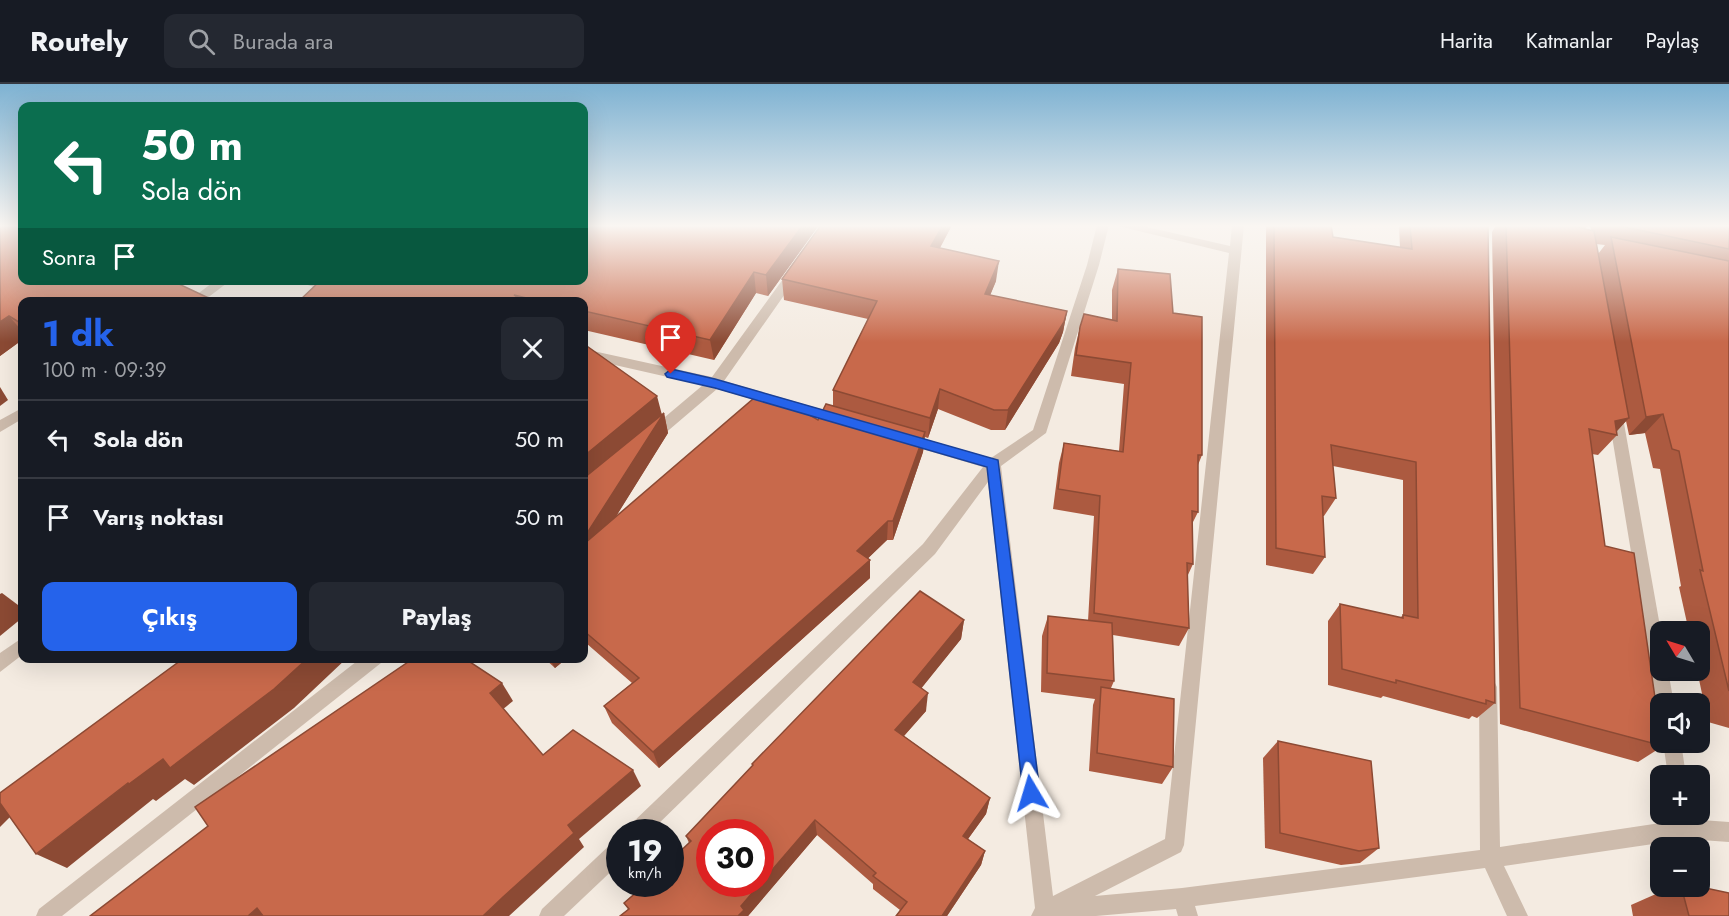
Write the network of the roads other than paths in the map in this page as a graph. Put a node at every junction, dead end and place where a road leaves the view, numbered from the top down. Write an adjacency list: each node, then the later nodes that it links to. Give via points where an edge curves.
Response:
1 (800, 264): 9 (street)
2 (1093, 264): 16 (street, via 1039,433)
3 (1234, 264): 29 (street, via 1174,845)
4 (218, 285): 6 (street)
5 (316, 285): 7 (street)
6 (200, 297)
7 (357, 297)
8 (588, 355): 9 (street)
9 (715, 383): 12 (street); 15 (street)
10 (1613, 400): 21 (street)
11 (18, 416): 13 (street)
12 (860, 425)
13 (0, 428)
14 (893, 435): 16 (street)
15 (636, 449)
16 (993, 464): 22 (street, via 929,549); 29 (street)
17 (18, 648): 19 (street)
18 (369, 663): 30 (street)
19 (0, 664)
20 (1488, 666): 26 (street)
21 (1663, 693)
22 (650, 819)
23 (1669, 825): 26 (street)
24 (1698, 825): 25 (street)
25 (1729, 832)
26 (1490, 858): 28 (street); 32 (street)
27 (606, 862): 31 (street)
28 (1185, 907): 29 (street)
29 (1043, 913)
30 (46, 916)
31 (549, 916)
32 (1518, 916)

